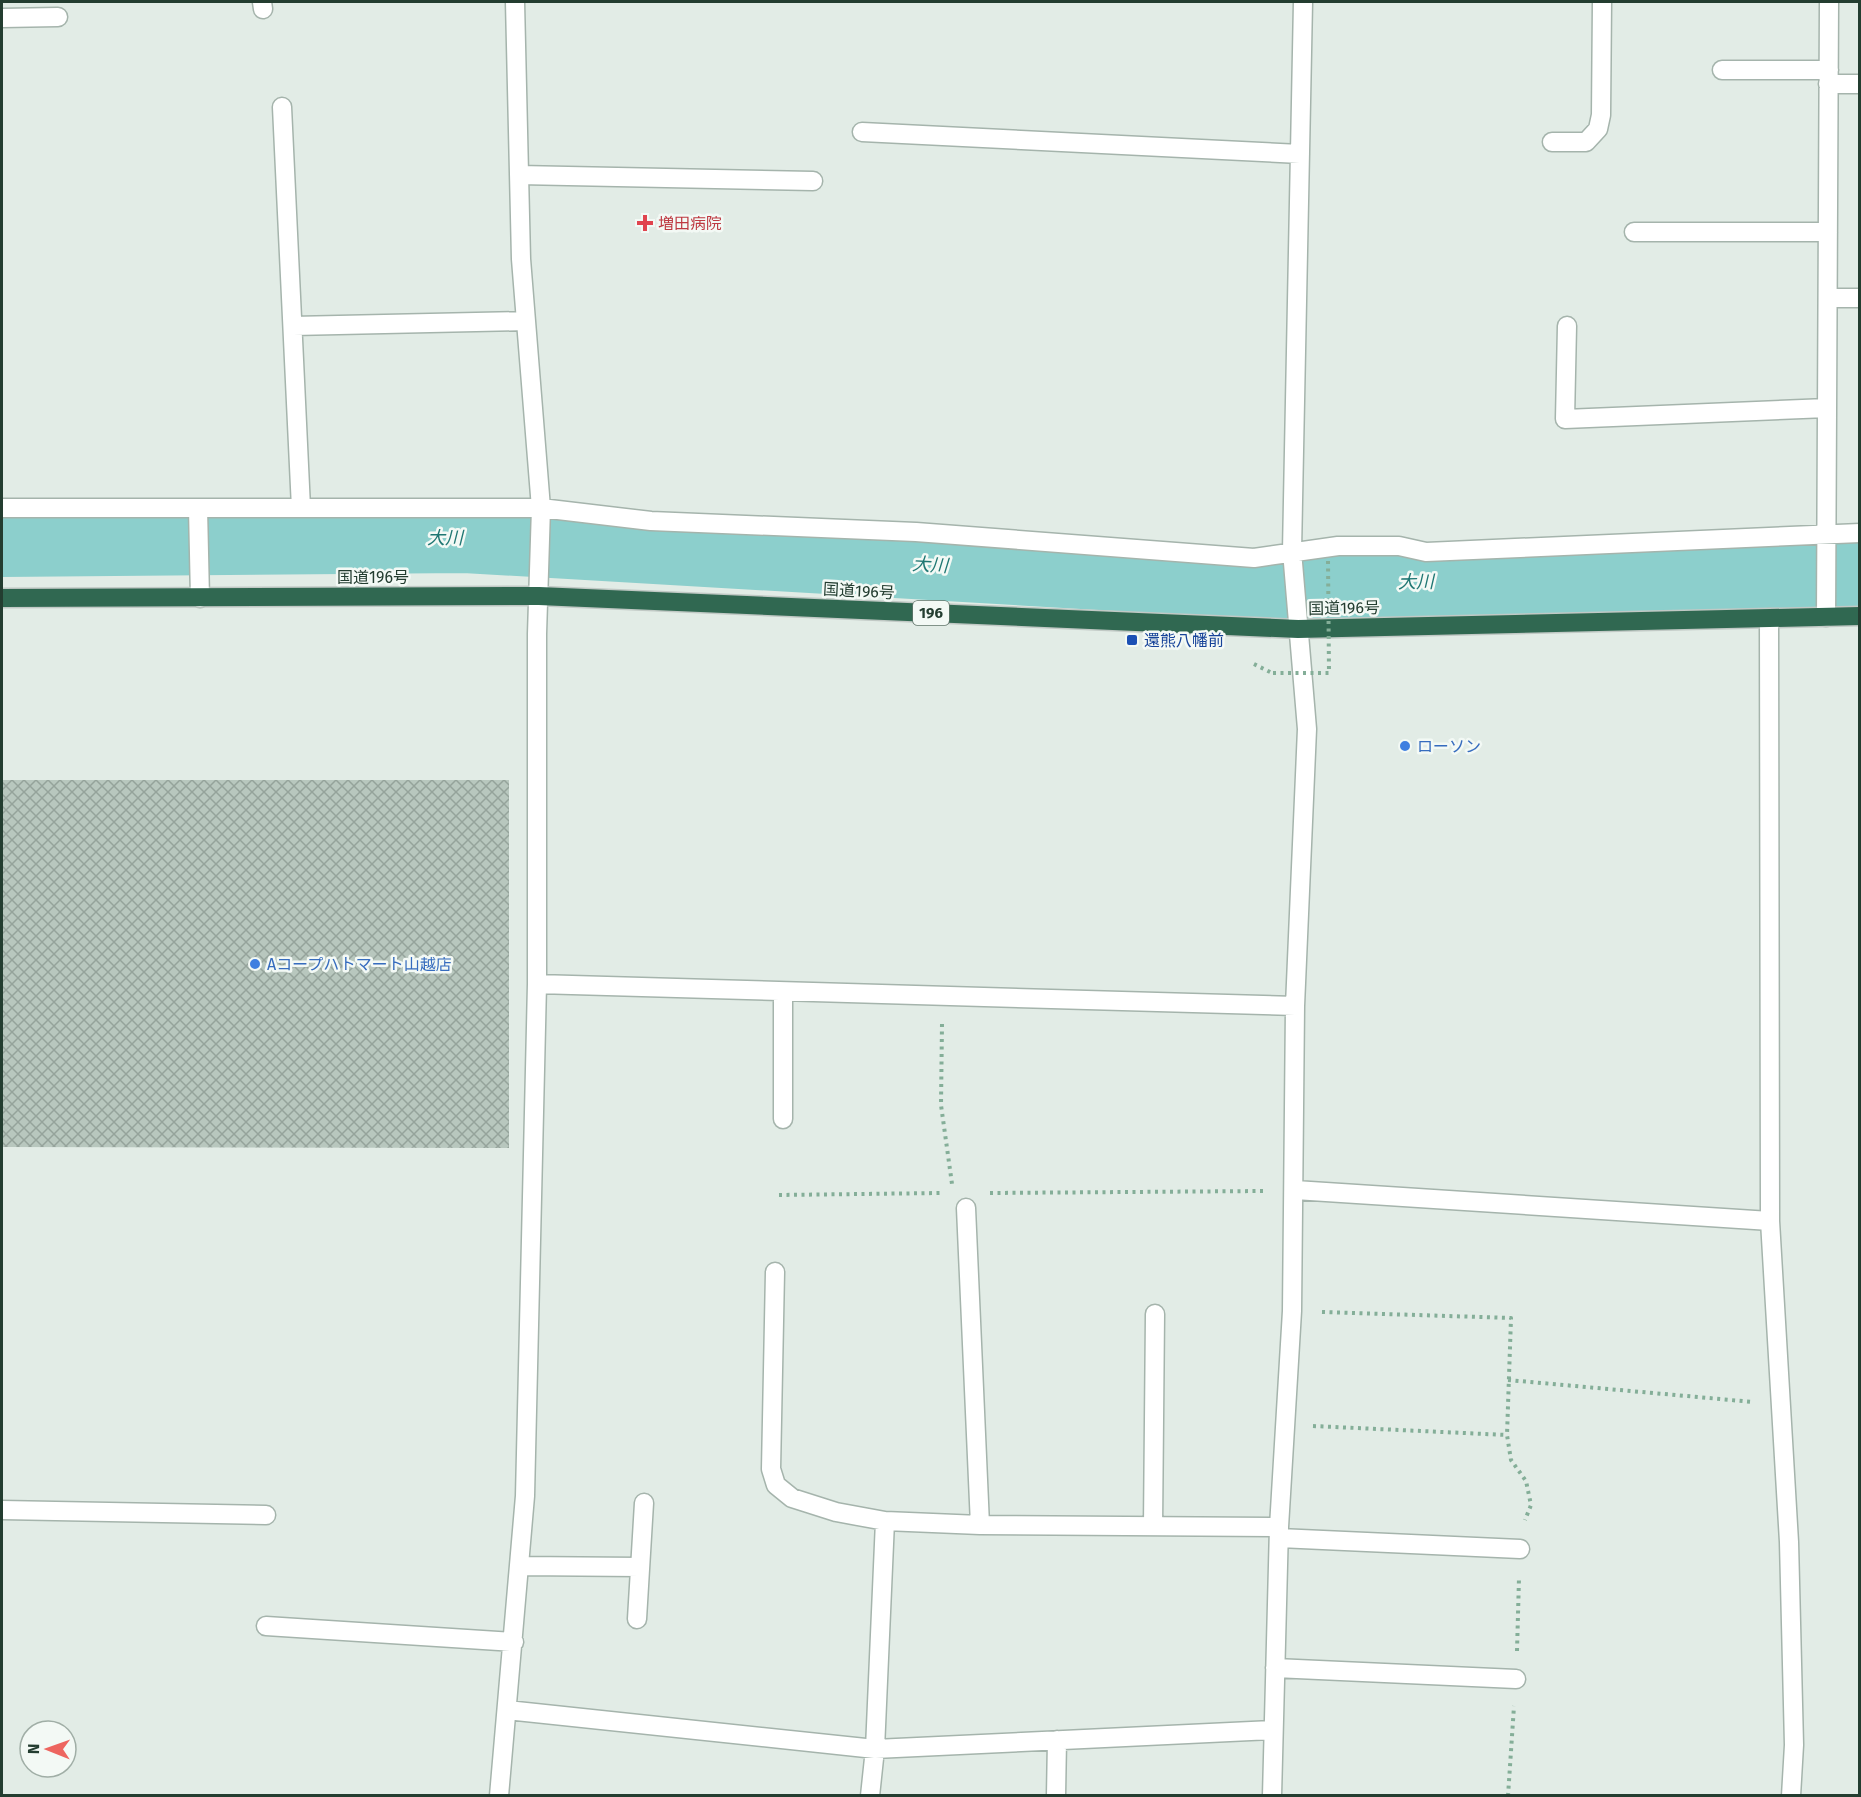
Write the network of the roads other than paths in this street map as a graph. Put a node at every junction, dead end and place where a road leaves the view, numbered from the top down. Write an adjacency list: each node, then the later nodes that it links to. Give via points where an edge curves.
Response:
1 (515, 2): 14 (street)
2 (1303, 2): 13 (street)
3 (1602, 2): 12 (street, via 1598,129 1586,142)
4 (1829, 2): 8 (street)
5 (58, 17): 6 (street)
6 (2, 18)
7 (1722, 70): 8 (street)
8 (1828, 77): 9 (street); 17 (street)
9 (1860, 84)
10 (282, 107): 21 (street)
11 (862, 132): 13 (street)
12 (1552, 142)
13 (1300, 154): 30 (street)
14 (519, 175): 15 (street); 20 (street)
15 (813, 181)
16 (1634, 232): 17 (street)
17 (1828, 232): 18 (street)
18 (1828, 297): 19 (street); 23 (street)
19 (1860, 298)
20 (526, 321): 21 (street); 26 (street)
21 (292, 326): 25 (street)
22 (1567, 326): 23 (street, via 1565,419)
23 (1827, 408): 28 (street)
24 (2, 508): 27 (street)
25 (301, 508): 26 (street); 27 (street)
26 (541, 514): 30 (street, via 916,532 1254,558); 31 (street)
27 (198, 515): 33 (street)
28 (1827, 533): 29 (street); 30 (street, via 1532,549 1426,552 1399,546 1338,546); 35 (street)
29 (1860, 533)
30 (1292, 551): 37 (street)
31 (538, 596): 33 (highway, 国道196号 / 196); 37 (highway, 国道196号 / 196); 38 (street)
32 (2, 598): 33 (highway, 国道196号 / 196)
33 (200, 598)
34 (1860, 616): 35 (highway, 国道196号 / 196)
35 (1826, 617): 36 (highway, 国道196号 / 196)
36 (1768, 618): 37 (highway, 国道196号 / 196); 44 (street)
37 (1299, 629): 40 (street, via 1307,729)
38 (537, 984): 39 (street); 55 (street)
39 (783, 992): 40 (street); 41 (street)
40 (1295, 1006): 42 (street)
41 (783, 1119)
42 (1295, 1190): 44 (street); 53 (street, via 1293,1311)
43 (966, 1208): 51 (street)
44 (1770, 1221): 70 (street, via 1793,1655)
45 (775, 1272): 50 (street, via 771,1469 776,1485 792,1498 825,1509)
46 (1155, 1314): 52 (street)
47 (644, 1503): 56 (street)
48 (2, 1510): 49 (street)
49 (266, 1515)
50 (885, 1521): 51 (street); 65 (street)
51 (980, 1525): 52 (street)
52 (1153, 1526): 53 (street)
53 (1279, 1533): 54 (street); 60 (street)
54 (1520, 1549)
55 (520, 1566): 56 (street); 59 (street)
56 (640, 1567): 57 (street)
57 (638, 1618)
58 (266, 1626): 59 (street)
59 (514, 1642): 62 (street)
60 (1275, 1668): 61 (street); 63 (street)
61 (1516, 1679)
62 (507, 1710): 65 (street); 66 (street)
63 (1273, 1730): 64 (street); 69 (street)
64 (1057, 1740): 65 (street); 68 (street)
65 (875, 1749): 67 (street)
66 (499, 1796)
67 (870, 1796)
68 (1056, 1796)
69 (1272, 1796)
70 (1791, 1796)

